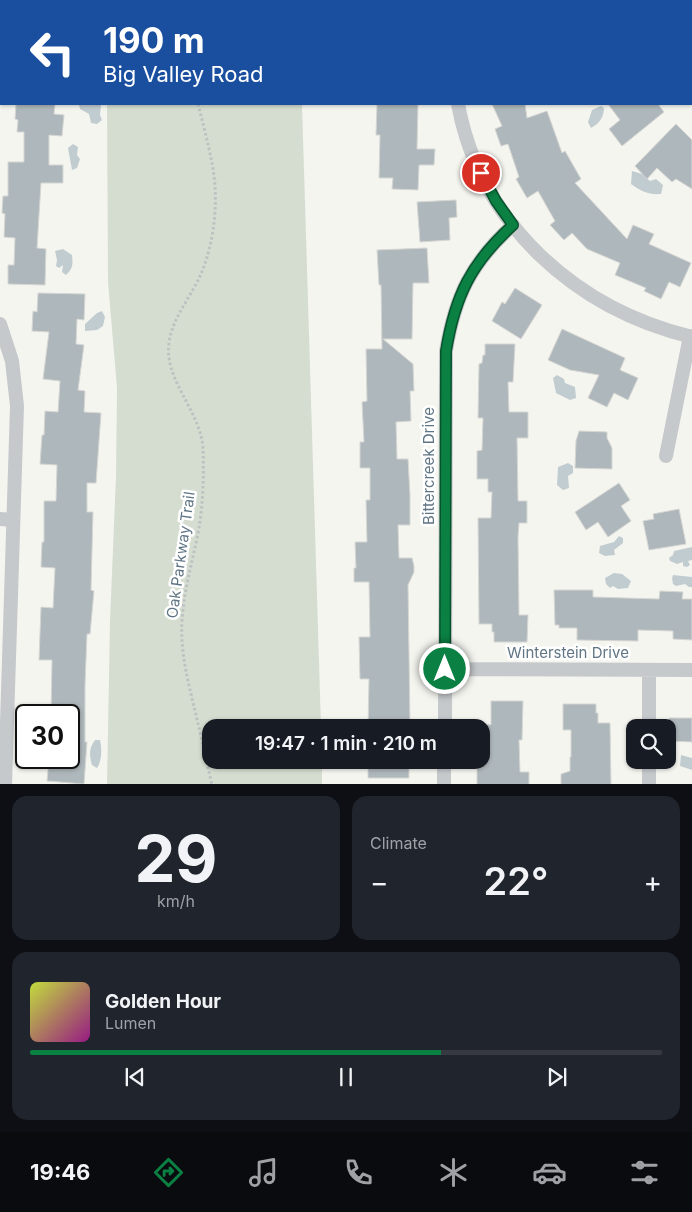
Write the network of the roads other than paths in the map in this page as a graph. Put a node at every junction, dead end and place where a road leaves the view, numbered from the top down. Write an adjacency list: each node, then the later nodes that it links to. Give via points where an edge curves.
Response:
1 (458, 105): 2 (street, via 468,144 481,173)
2 (513, 225): 4 (street, via 553,268 578,288 632,318); 7 (street, Bittercreek Drive, via 485,254 467,280 457,302 448,343)
3 (0, 324): 6 (street, via 12,361 17,406)
4 (691, 336): 5 (street)
5 (666, 456)
6 (7, 519): 12 (street)
7 (445, 669): 8 (street, Winterstein Drive); 10 (street, Bittercreek Drive)
8 (649, 670): 9 (street, Winterstein Drive); 11 (street)
9 (692, 670)
10 (444, 719)
11 (649, 719)
12 (4, 721): 15 (street)
13 (444, 769): 16 (street)
14 (649, 769): 17 (street)
15 (6, 784)
16 (444, 784)
17 (649, 784)

